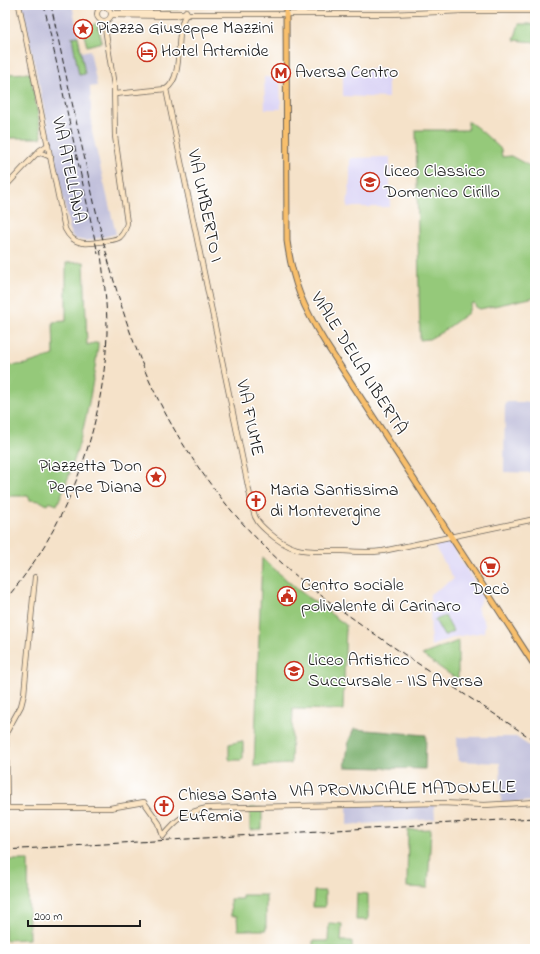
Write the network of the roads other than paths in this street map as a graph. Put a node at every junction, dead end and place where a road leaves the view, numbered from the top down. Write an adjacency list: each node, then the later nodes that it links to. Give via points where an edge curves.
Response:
1 (20, 5): 10 (main road, VIA ATELLANA)
2 (286, 5): 4 (main road, VIALE DELLA LIBERTÀ)
3 (535, 11): 4 (main road)
4 (286, 13): 6 (main road); 17 (main road, VIALE DELLA LIBERTÀ, via 287,241 295,282 308,316)
5 (111, 14): 6 (main road); 7 (main road, via 109,20); 7 (main road, via 106,8 99,9 98,18)
6 (185, 14): 8 (main road, via 181,26 175,77)
7 (104, 21): 9 (main road, VIA ATELLANA)
8 (166, 90): 9 (main road); 15 (main road, VIA UMBERTO I)
9 (115, 94): 13 (main road, VIA ATELLANA, via 115,136 127,223 122,235 94,243 80,244 73,240 65,229)
10 (47, 139): 11 (main road, VIA ATELLANA); 12 (main road)
11 (49, 148): 12 (main road); 13 (main road, VIA ATELLANA)
12 (40, 152): 13 (main road); 14 (main road)
13 (51, 157)
14 (5, 187)
15 (216, 329): 17 (main road, VIA FIUME, via 254,514 258,523 275,539 292,549 303,551 366,553)
16 (535, 519): 17 (main road)
17 (452, 536): 19 (main road, VIALE DELLA LIBERTÀ)
18 (34, 577): 21 (main road, via 24,694 6,733)
19 (535, 666)
20 (535, 802): 21 (main road, VIA PROVINCIALE MADONELLE, via 484,805 428,803 207,808 184,815 163,836 160,823 144,802 110,808)
21 (6, 808)

